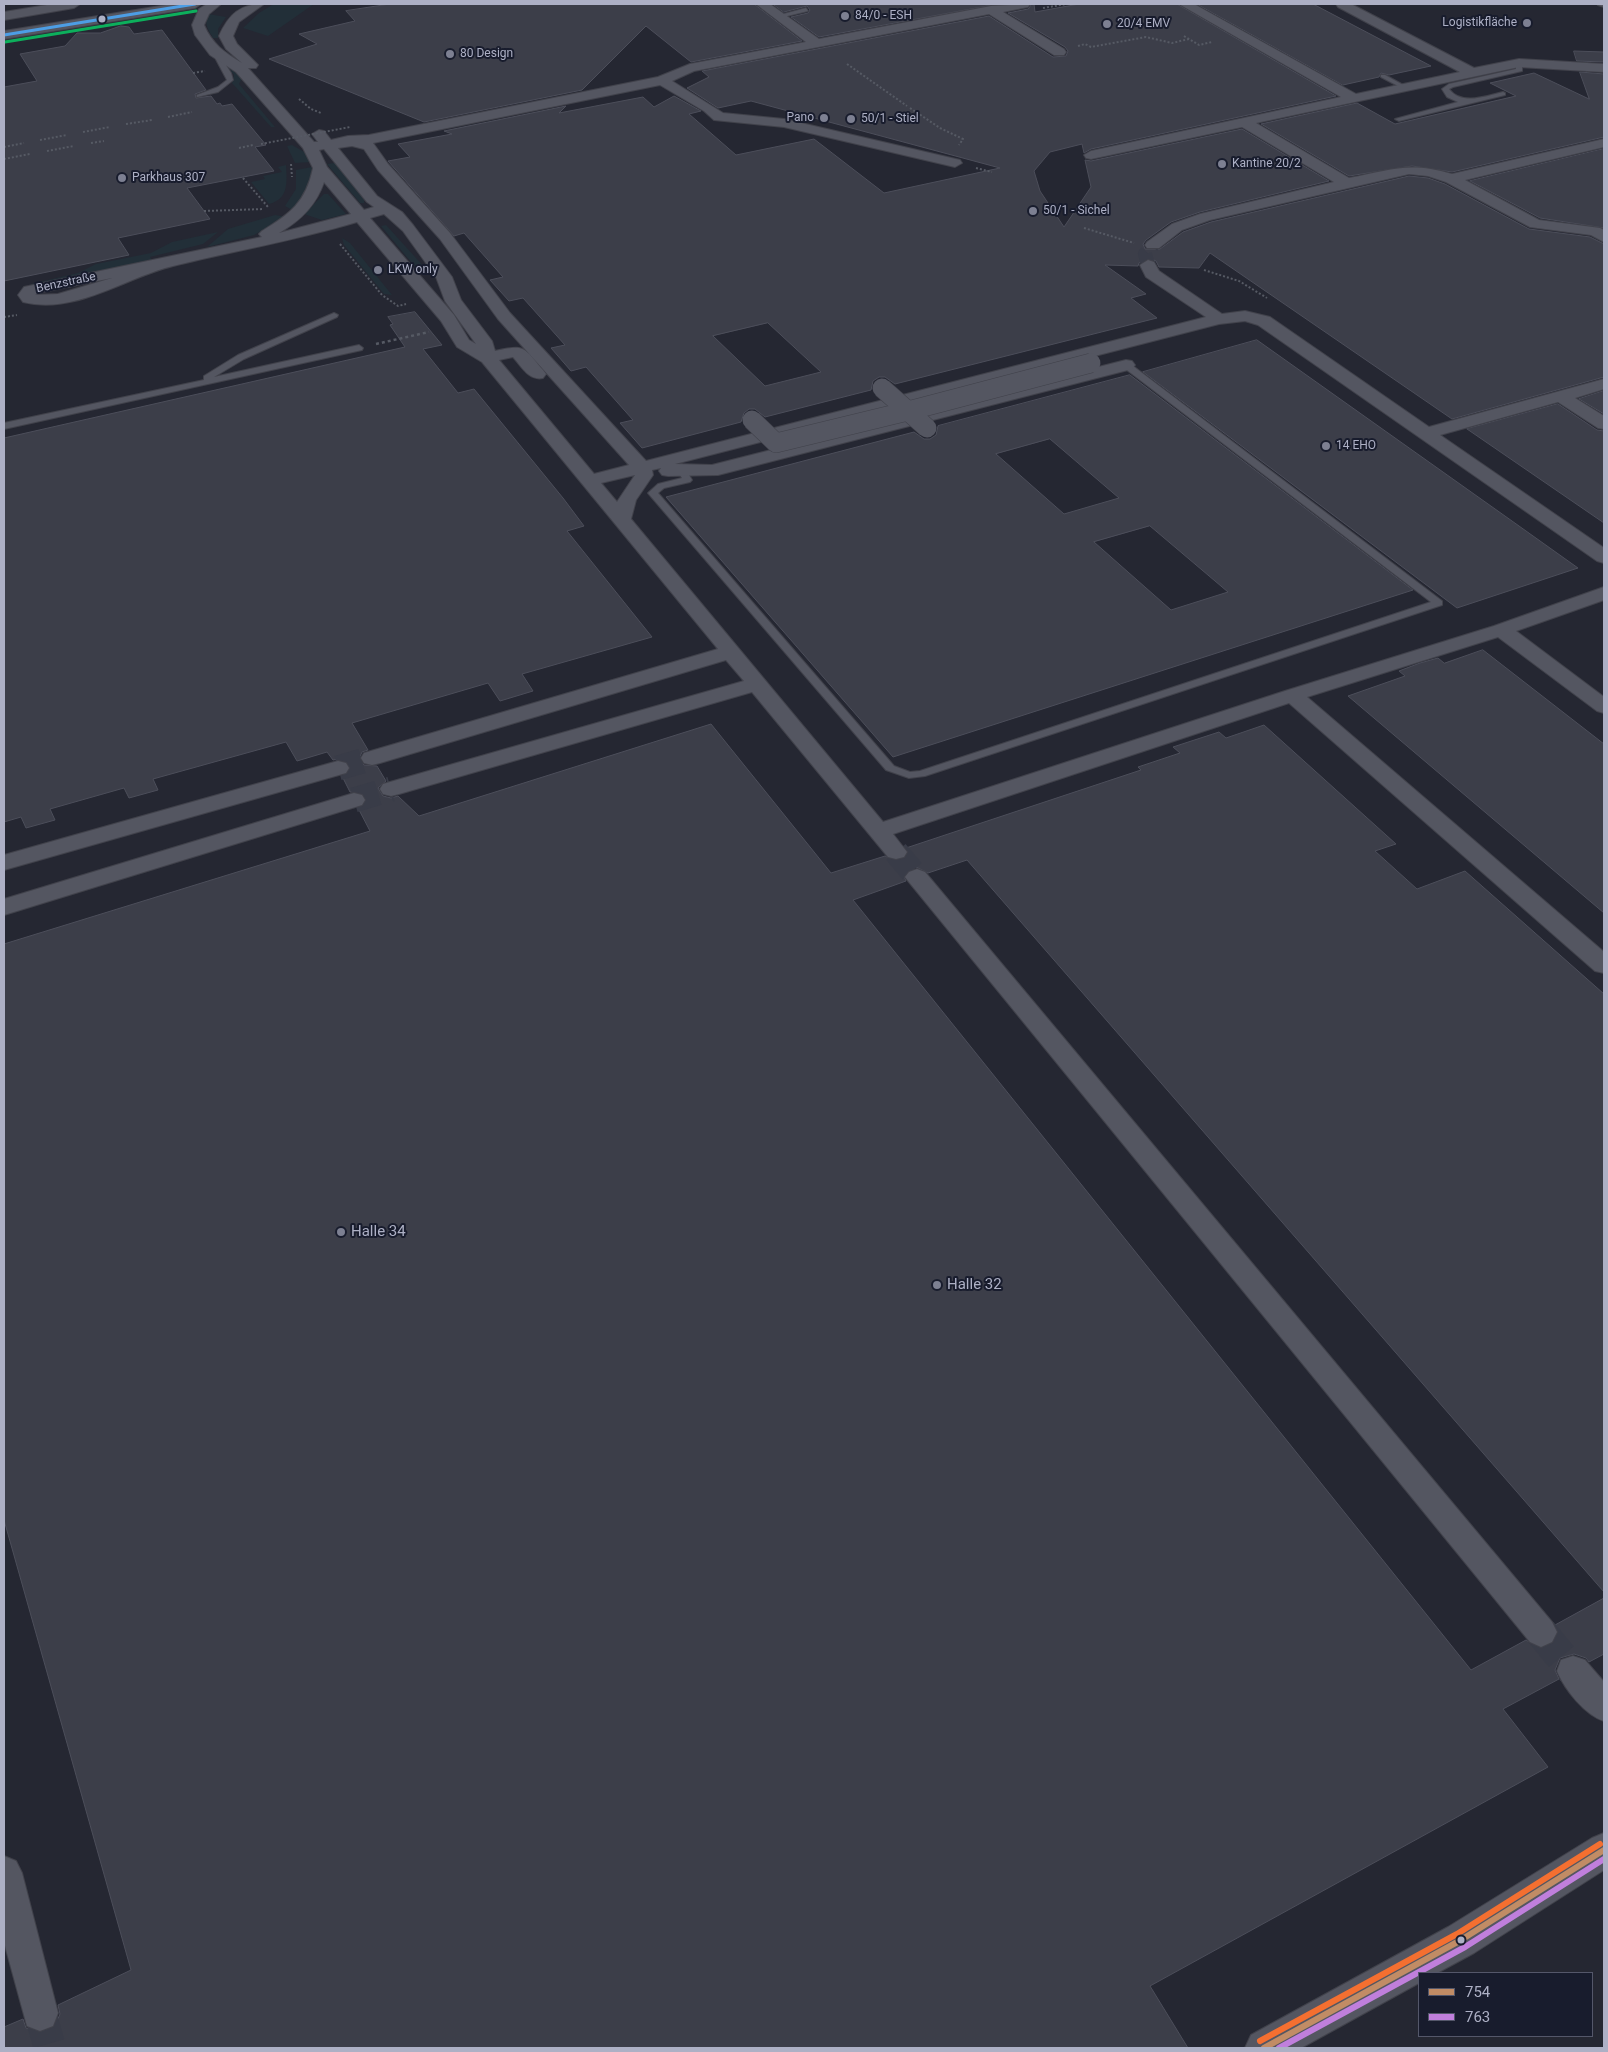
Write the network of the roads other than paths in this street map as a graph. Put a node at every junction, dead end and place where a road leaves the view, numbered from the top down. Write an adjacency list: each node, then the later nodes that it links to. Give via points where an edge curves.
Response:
1 (74, 4): 13 (street)
2 (148, 4): 21 (street)
3 (195, 4): 16 (street)
4 (215, 4): 20 (street, via 204,12)
5 (240, 4): 19 (street, via 241,8)
6 (258, 4): 19 (street)
7 (762, 4): 18 (street)
8 (1024, 4): 15 (street)
9 (1185, 4): 34 (street)
10 (1342, 4): 32 (street)
11 (1600, 4): 12 (lane)
12 (1604, 5)
13 (14, 9): 17 (street)
14 (806, 10): 18 (lane)
15 (992, 10): 22 (street, via 918,30); 24 (street)
16 (138, 13): 20 (street, via 181,17); 23 (street)
17 (4, 16)
18 (779, 16): 27 (street)
19 (233, 20): 38 (street, via 226,36 231,46)
20 (198, 25): 28 (street)
21 (4, 28)
22 (867, 34): 25 (street); 27 (street)
23 (4, 35)
24 (1038, 38): 26 (street); 29 (street, via 1066,52)
25 (878, 42)
26 (1022, 42)
27 (817, 44): 35 (street, via 690,68)
28 (215, 52): 40 (lane, via 230,80); 49 (street, via 240,69)
29 (1044, 55)
30 (1518, 63): 31 (street); 32 (street); 42 (lane, via 1520,70 1445,89)
31 (1604, 68)
32 (1471, 72): 37 (street)
33 (1383, 76): 37 (lane)
34 (1314, 77): 36 (street); 41 (street)
35 (662, 80): 46 (street, via 407,128); 51 (street, via 719,117 784,123)
36 (1297, 81)
37 (1402, 86): 41 (street)
38 (275, 87)
39 (1503, 94): 42 (lane)
40 (199, 96)
41 (1353, 98): 45 (street)
42 (1466, 102): 43 (lane)
43 (1399, 118)
44 (309, 120): 48 (street)
45 (1244, 122): 50 (street); 54 (street)
46 (349, 134): 48 (street); 77 (street, via 369,146 382,166 445,236 504,316)
47 (1604, 143): 53 (street)
48 (326, 144): 49 (street); 55 (street, via 372,199)
49 (310, 147): 52 (street)
50 (1091, 155)
51 (955, 163)
52 (320, 168): 56 (street); 58 (street, Benzstraße, via 315,192 304,207 281,226)
53 (1451, 179): 54 (street, via 1430,172 1408,170); 57 (street, via 1535,224)
54 (1347, 183): 59 (street, via 1231,208 1177,227)
55 (387, 208): 56 (street, Benzstraße); 66 (street, via 408,228 444,277 453,301 484,341)
56 (360, 217): 58 (street, Benzstraße); 66 (street, via 448,319 463,343)
57 (1601, 232)
58 (249, 245): 60 (street, Benzstraße)
59 (1153, 245)
60 (166, 263): 60 (street, Benzstraße, via 42,287 30,290 26,295 43,302 123,280)
61 (1148, 265): 63 (street, via 1152,274)
62 (334, 315): 67 (lane, via 241,357)
63 (1219, 319): 65 (street); 76 (street, via 1245,316 1264,321)
64 (359, 348): 67 (lane)
65 (1115, 357): 71 (street, bridge); 77 (street); 78 (street, via 712,471); 78 (lane, via 1438,604 921,774 909,775 890,768 653,493 661,486 687,480)
66 (488, 358): 77 (street, via 517,351 610,456); 79 (street)
67 (198, 384): 74 (lane)
68 (1604, 384): 70 (street)
69 (882, 388): 71 (street, bridge)
70 (1560, 396): 73 (street); 76 (street)
71 (908, 411): 72 (street, bridge, via 776,443); 75 (street, bridge)
72 (752, 420)
73 (1604, 424)
74 (4, 426)
75 (927, 428)
76 (1425, 434): 81 (street)
77 (640, 467): 78 (street); 79 (street); 80 (street)
78 (681, 469)
79 (589, 481): 80 (street)
80 (622, 519): 84 (street)
81 (1604, 557)
82 (1604, 594): 83 (street)
83 (1501, 630): 86 (street); 87 (street)
84 (731, 652): 85 (street); 88 (street)
85 (757, 684): 90 (street); 92 (street)
86 (1292, 695): 92 (street); 97 (street)
87 (1604, 707)
88 (372, 758)
89 (338, 768): 94 (street)
90 (391, 789)
91 (354, 800): 96 (street)
92 (879, 831): 93 (street)
93 (896, 852)
94 (4, 863)
95 (917, 877): 98 (street)
96 (4, 907)
97 (1604, 965)
98 (1541, 1632)
99 (1573, 1671): 100 (street)
100 (1604, 1706)
101 (1604, 1850): 104 (street, via 1461,1940)
102 (4, 1873): 103 (street)
103 (40, 2013)
104 (1264, 2048)

